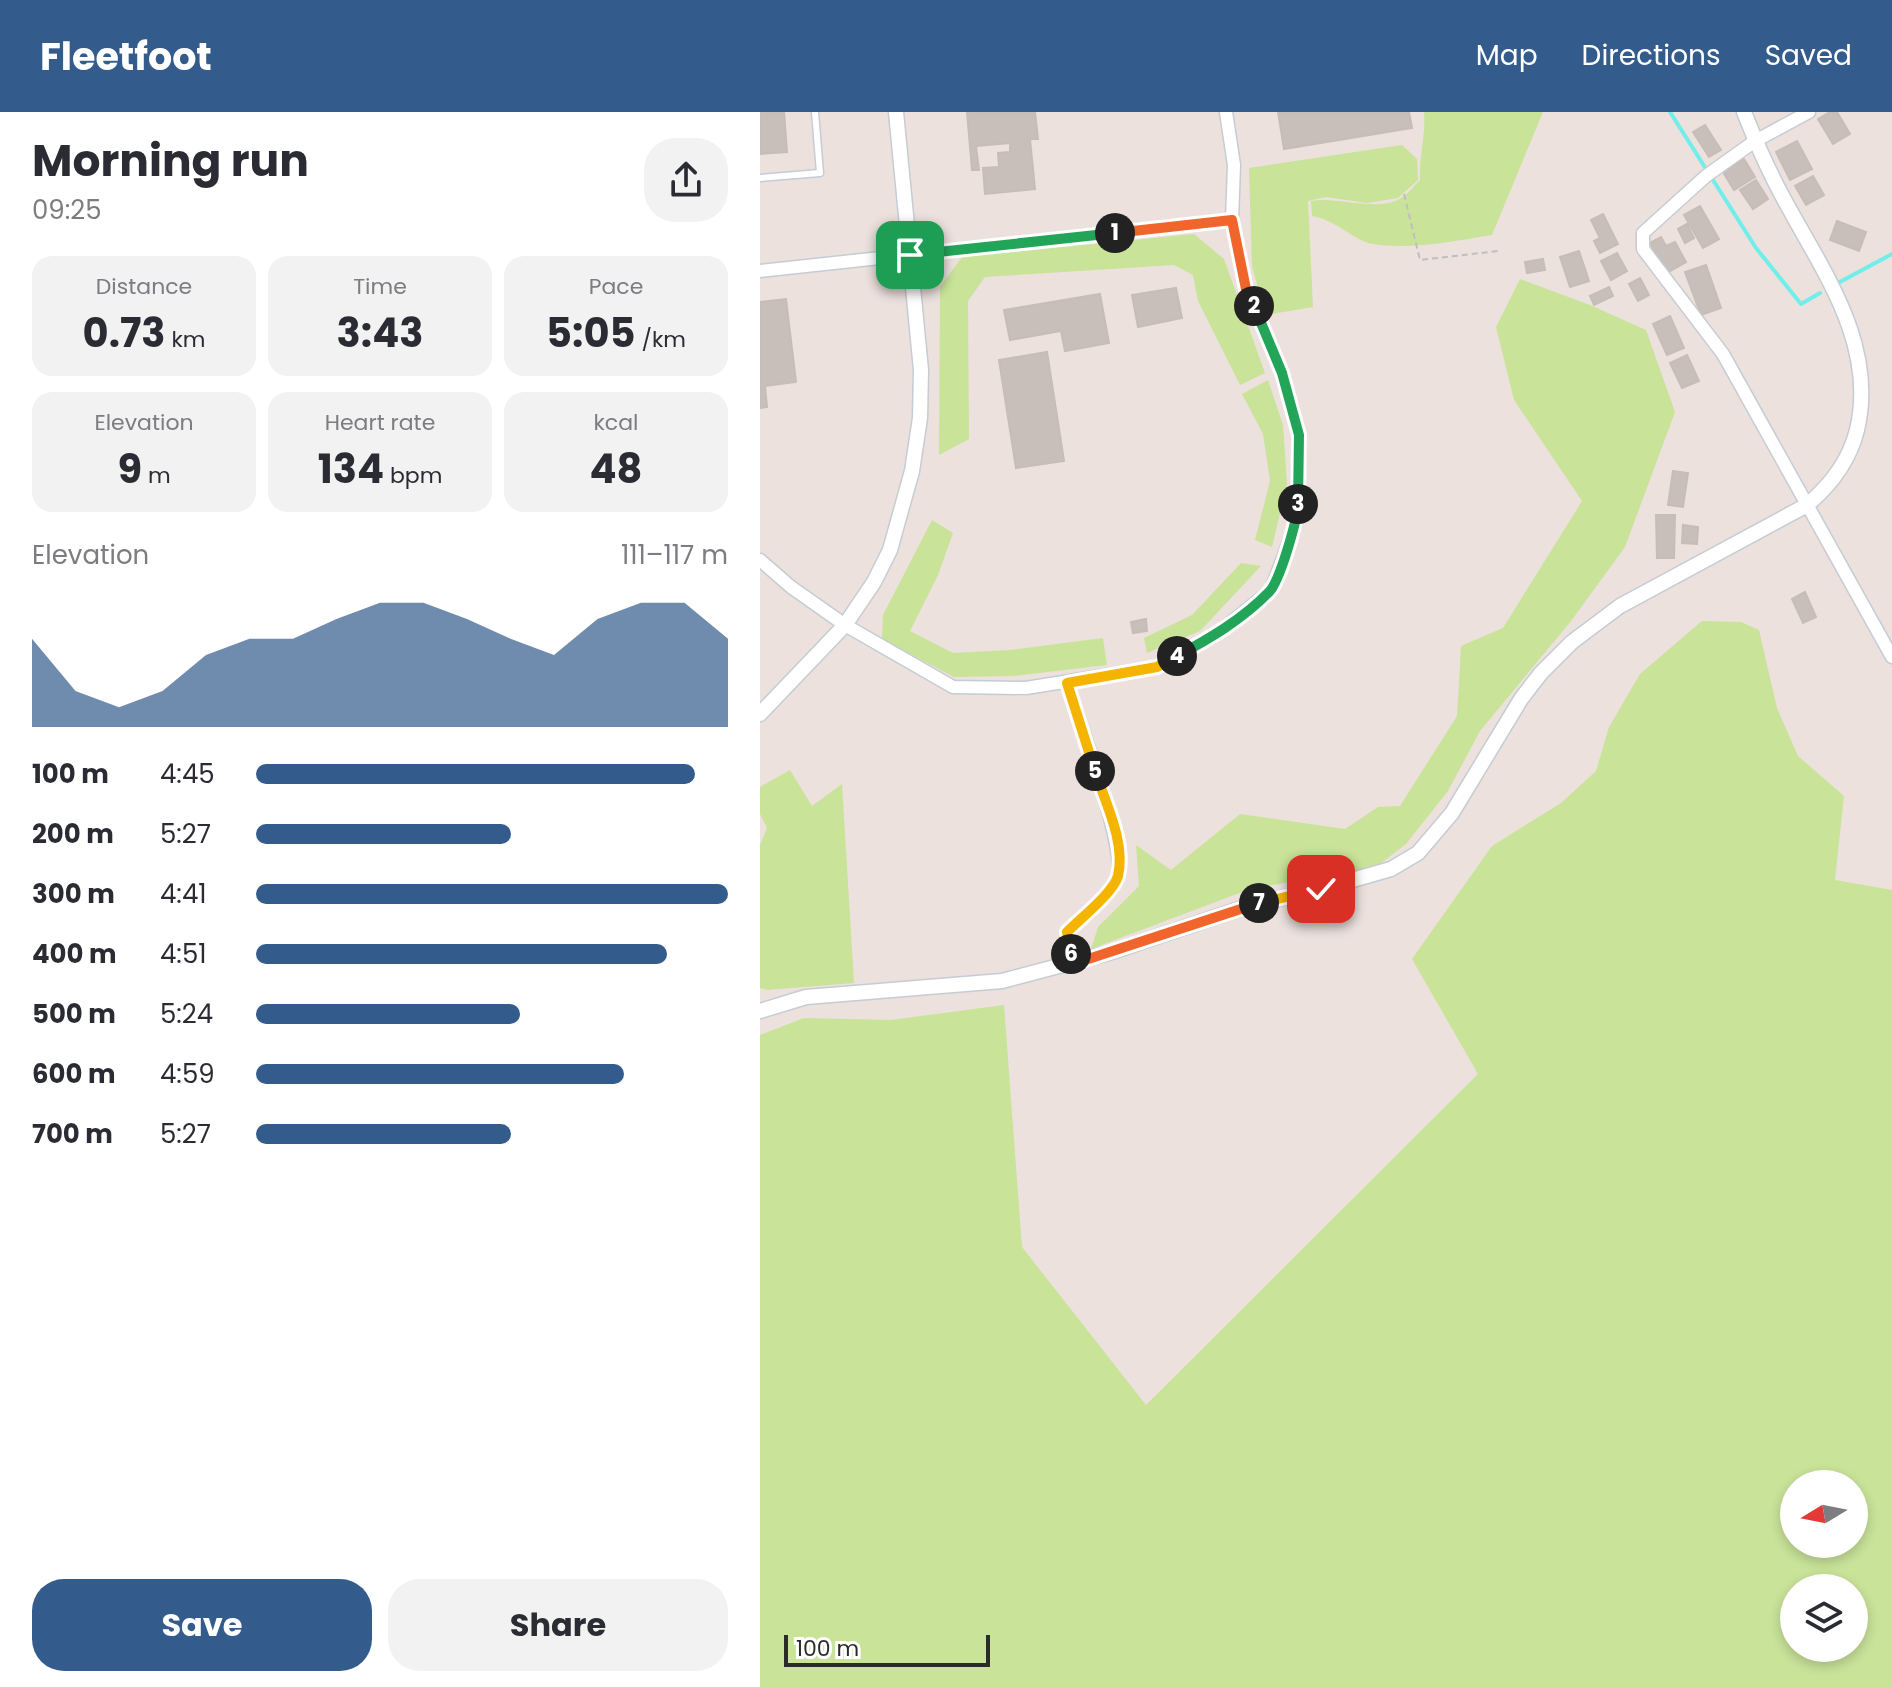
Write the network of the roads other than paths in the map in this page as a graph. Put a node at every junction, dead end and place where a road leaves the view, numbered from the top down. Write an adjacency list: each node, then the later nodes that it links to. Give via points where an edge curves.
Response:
1 (815, 112): 7 (lane, via 820,173)
2 (896, 112): 9 (street)
3 (1226, 112): 8 (street, via 1234,165)
4 (1744, 112): 6 (street)
5 (1809, 112): 6 (street)
6 (1755, 141): 11 (street, via 1842,304 1862,375 1854,440 1827,489); 11 (street, via 1643,233 1643,249 1723,354)
7 (760, 178)
8 (1232, 220): 9 (street); 15 (street, via 1246,289 1282,373 1299,435 1297,520 1271,590 1214,636 1157,667)
9 (910, 255): 10 (street); 13 (street, via 921,370 912,471 890,550)
10 (760, 271)
11 (1807, 505): 14 (street); 17 (street, via 1620,606 1572,642 1521,699 1452,813 1418,853 1364,878 1251,905)
12 (760, 560): 13 (street)
13 (845, 625): 15 (street, via 953,687); 16 (street)
14 (1892, 657)
15 (1067, 683): 17 (street, via 1118,843 1118,878 1067,932)
16 (760, 714)
17 (1073, 964): 18 (street, via 1002,981 806,997)
18 (760, 1011)

